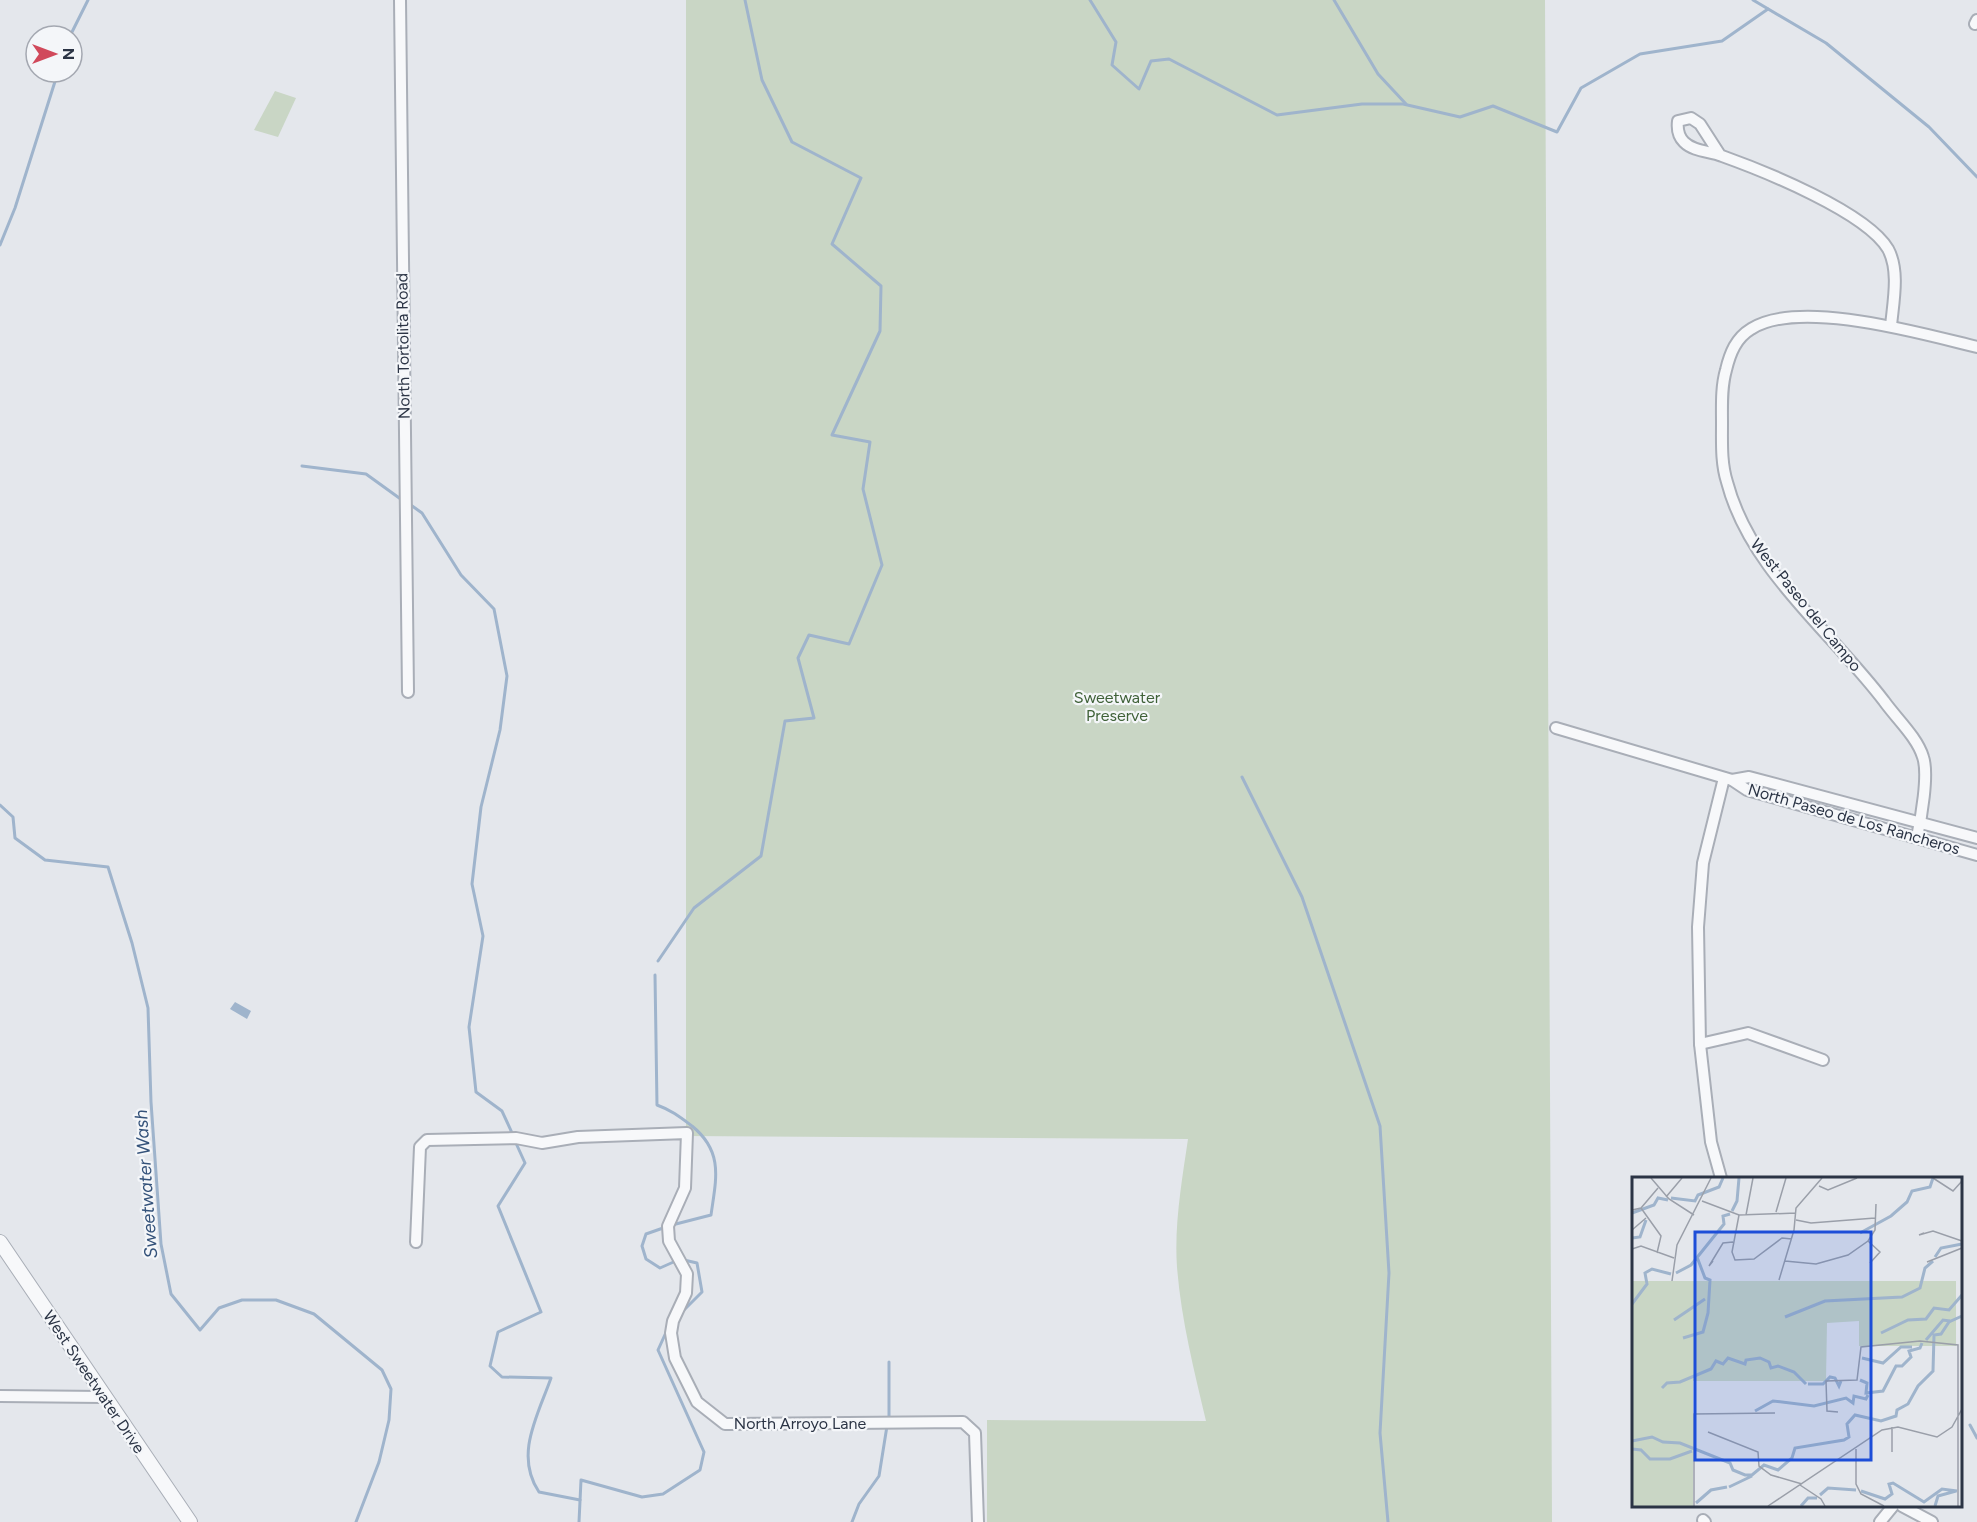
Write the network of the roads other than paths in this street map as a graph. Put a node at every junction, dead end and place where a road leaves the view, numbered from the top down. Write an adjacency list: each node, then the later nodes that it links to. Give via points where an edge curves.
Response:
1 (400, 0): 5 (street, North Tortolita Road)
2 (1720, 155): 3 (street, via 1854,216 1878,238 1888,250 1893,266)
3 (1891, 327): 4 (street, West Paseo del Campo); 8 (street, West Paseo del Campo, via 1803,316 1770,321 1750,329 1732,349 1723,379 1722,453 1726,482 1755,545 1920,751 1924,767)
4 (1977, 347)
5 (408, 692)
6 (1556, 728): 7 (street, North Paseo de Los Rancheros)
7 (1728, 779): 8 (street, North Paseo de Los Rancheros, via 1749,777); 9 (street, North Paseo de Los Rancheros, via 1747,790); 12 (street, via 1703,863 1698,927)
8 (1920, 822): 9 (street, West Paseo del Campo); 10 (street, North Paseo de Los Rancheros)
9 (1917, 837): 11 (street, North Paseo de Los Rancheros)
10 (1977, 838)
11 (1977, 855)
12 (1700, 1044): 13 (street, via 1748,1033); 14 (street, via 1711,1142)
13 (1823, 1060)
14 (1720, 1177)
15 (0, 1242): 18 (street, West Sweetwater Drive)
16 (416, 1242): 22 (street, North Arroyo Lane, via 420,1147 427,1140 516,1138 542,1143 578,1137 687,1133 685,1188 668,1226 669,1241 687,1274 686,1293 671,1333 675,1358 697,1402 725,1424 963,1422 975,1434)
17 (0, 1396): 18 (street)
18 (103, 1397): 21 (street, West Sweetwater Drive)
19 (1892, 1507): 23 (street)
20 (1904, 1507): 24 (street)
21 (190, 1522)
22 (978, 1522)
23 (1880, 1522)
24 (1932, 1522)

